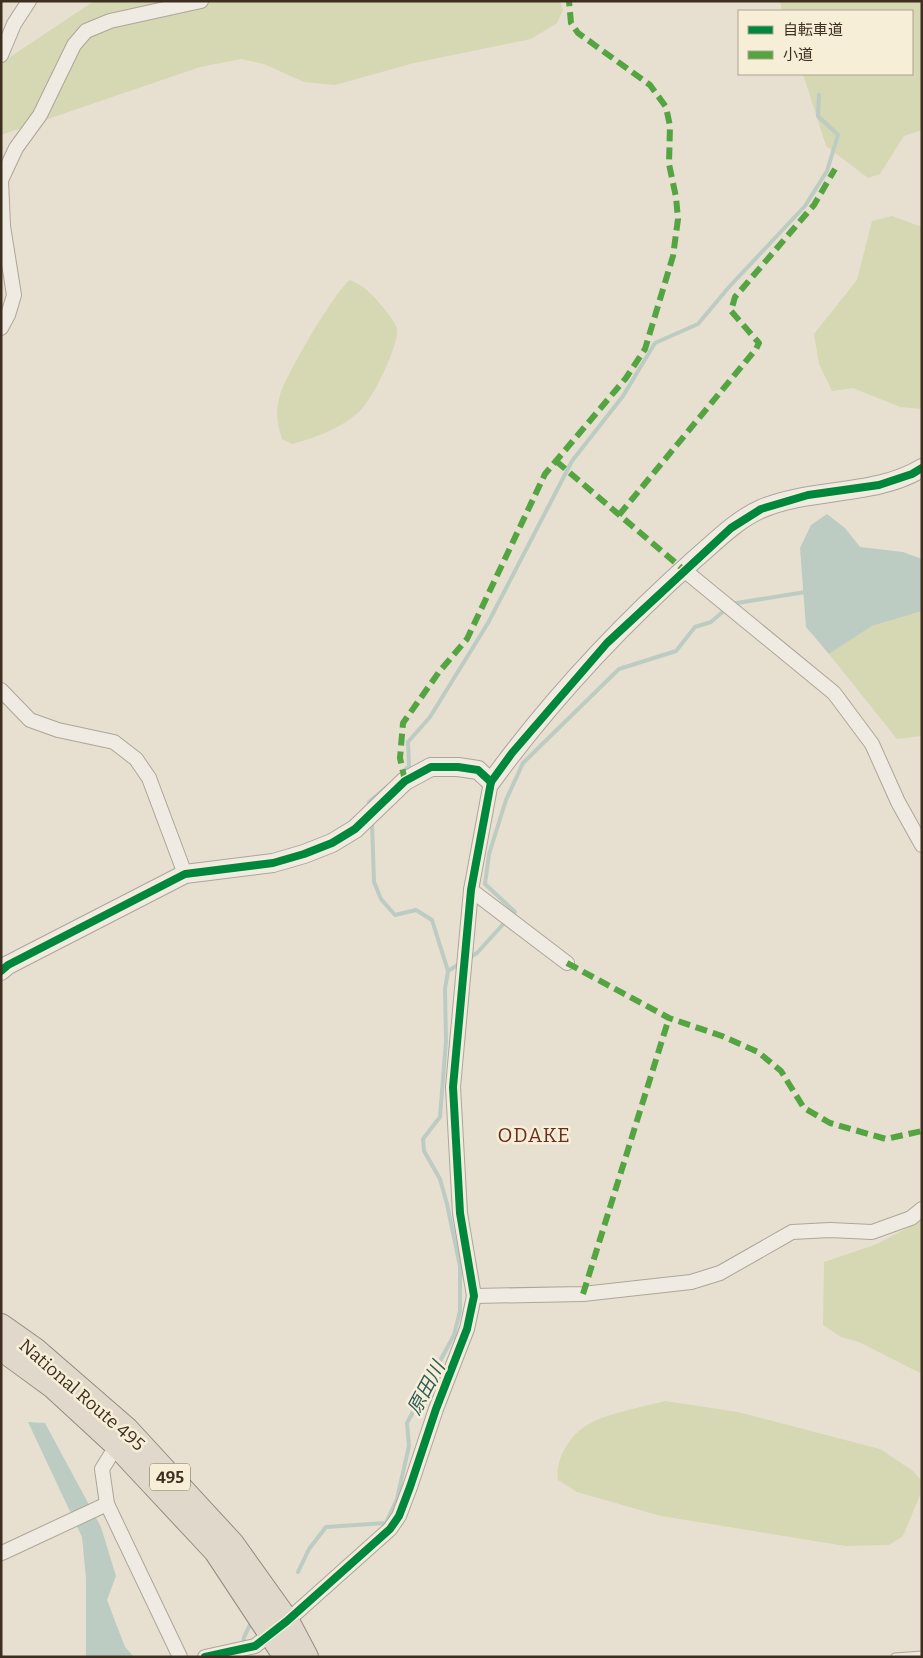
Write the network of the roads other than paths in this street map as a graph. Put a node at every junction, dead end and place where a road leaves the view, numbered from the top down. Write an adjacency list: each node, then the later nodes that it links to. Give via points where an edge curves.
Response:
1 (29, 1): 3 (street, via 14,24)
2 (201, 1): 4 (street, via 110,21 86,31 74,45 40,115 16,148 1,180)
3 (1, 55)
4 (5, 264): 5 (street, via 14,295)
5 (1, 328)
6 (922, 468): 7 (street, via 879,485 808,495 761,509 731,528)
7 (684, 570): 9 (street, via 607,643); 10 (street, via 834,693 872,744 898,802)
8 (1, 690): 11 (street, via 30,720 58,730 114,742 136,759 149,778)
9 (491, 782): 11 (street, via 478,770 431,767 405,781 355,829 332,843 273,863); 12 (street)
10 (922, 844)
11 (185, 874): 14 (street, via 8,965)
12 (471, 890): 13 (street); 16 (street, via 453,1088 460,1213)
13 (567, 963)
14 (1, 972)
15 (922, 1209): 16 (street, via 911,1218 872,1232 792,1232 720,1273 691,1282 583,1294)
16 (474, 1296): 22 (street, via 467,1329 399,1516 390,1529)
17 (1, 1326): 19 (highway, National Route 495 / 495, via 35,1350)
18 (1, 1348): 19 (highway, National Route 495 / 495)
19 (121, 1437): 20 (street, via 102,1469); 22 (highway, National Route 495 / 495, via 232,1544)
20 (105, 1505): 21 (street); 24 (street)
21 (2, 1553)
22 (280, 1627): 25 (street, via 255,1646); 26 (highway, National Route 495 / 495); 27 (highway, National Route 495 / 495)
23 (922, 1655): 28 (lane)
24 (180, 1657)
25 (205, 1657)
26 (286, 1657)
27 (306, 1657)
28 (895, 1657)

